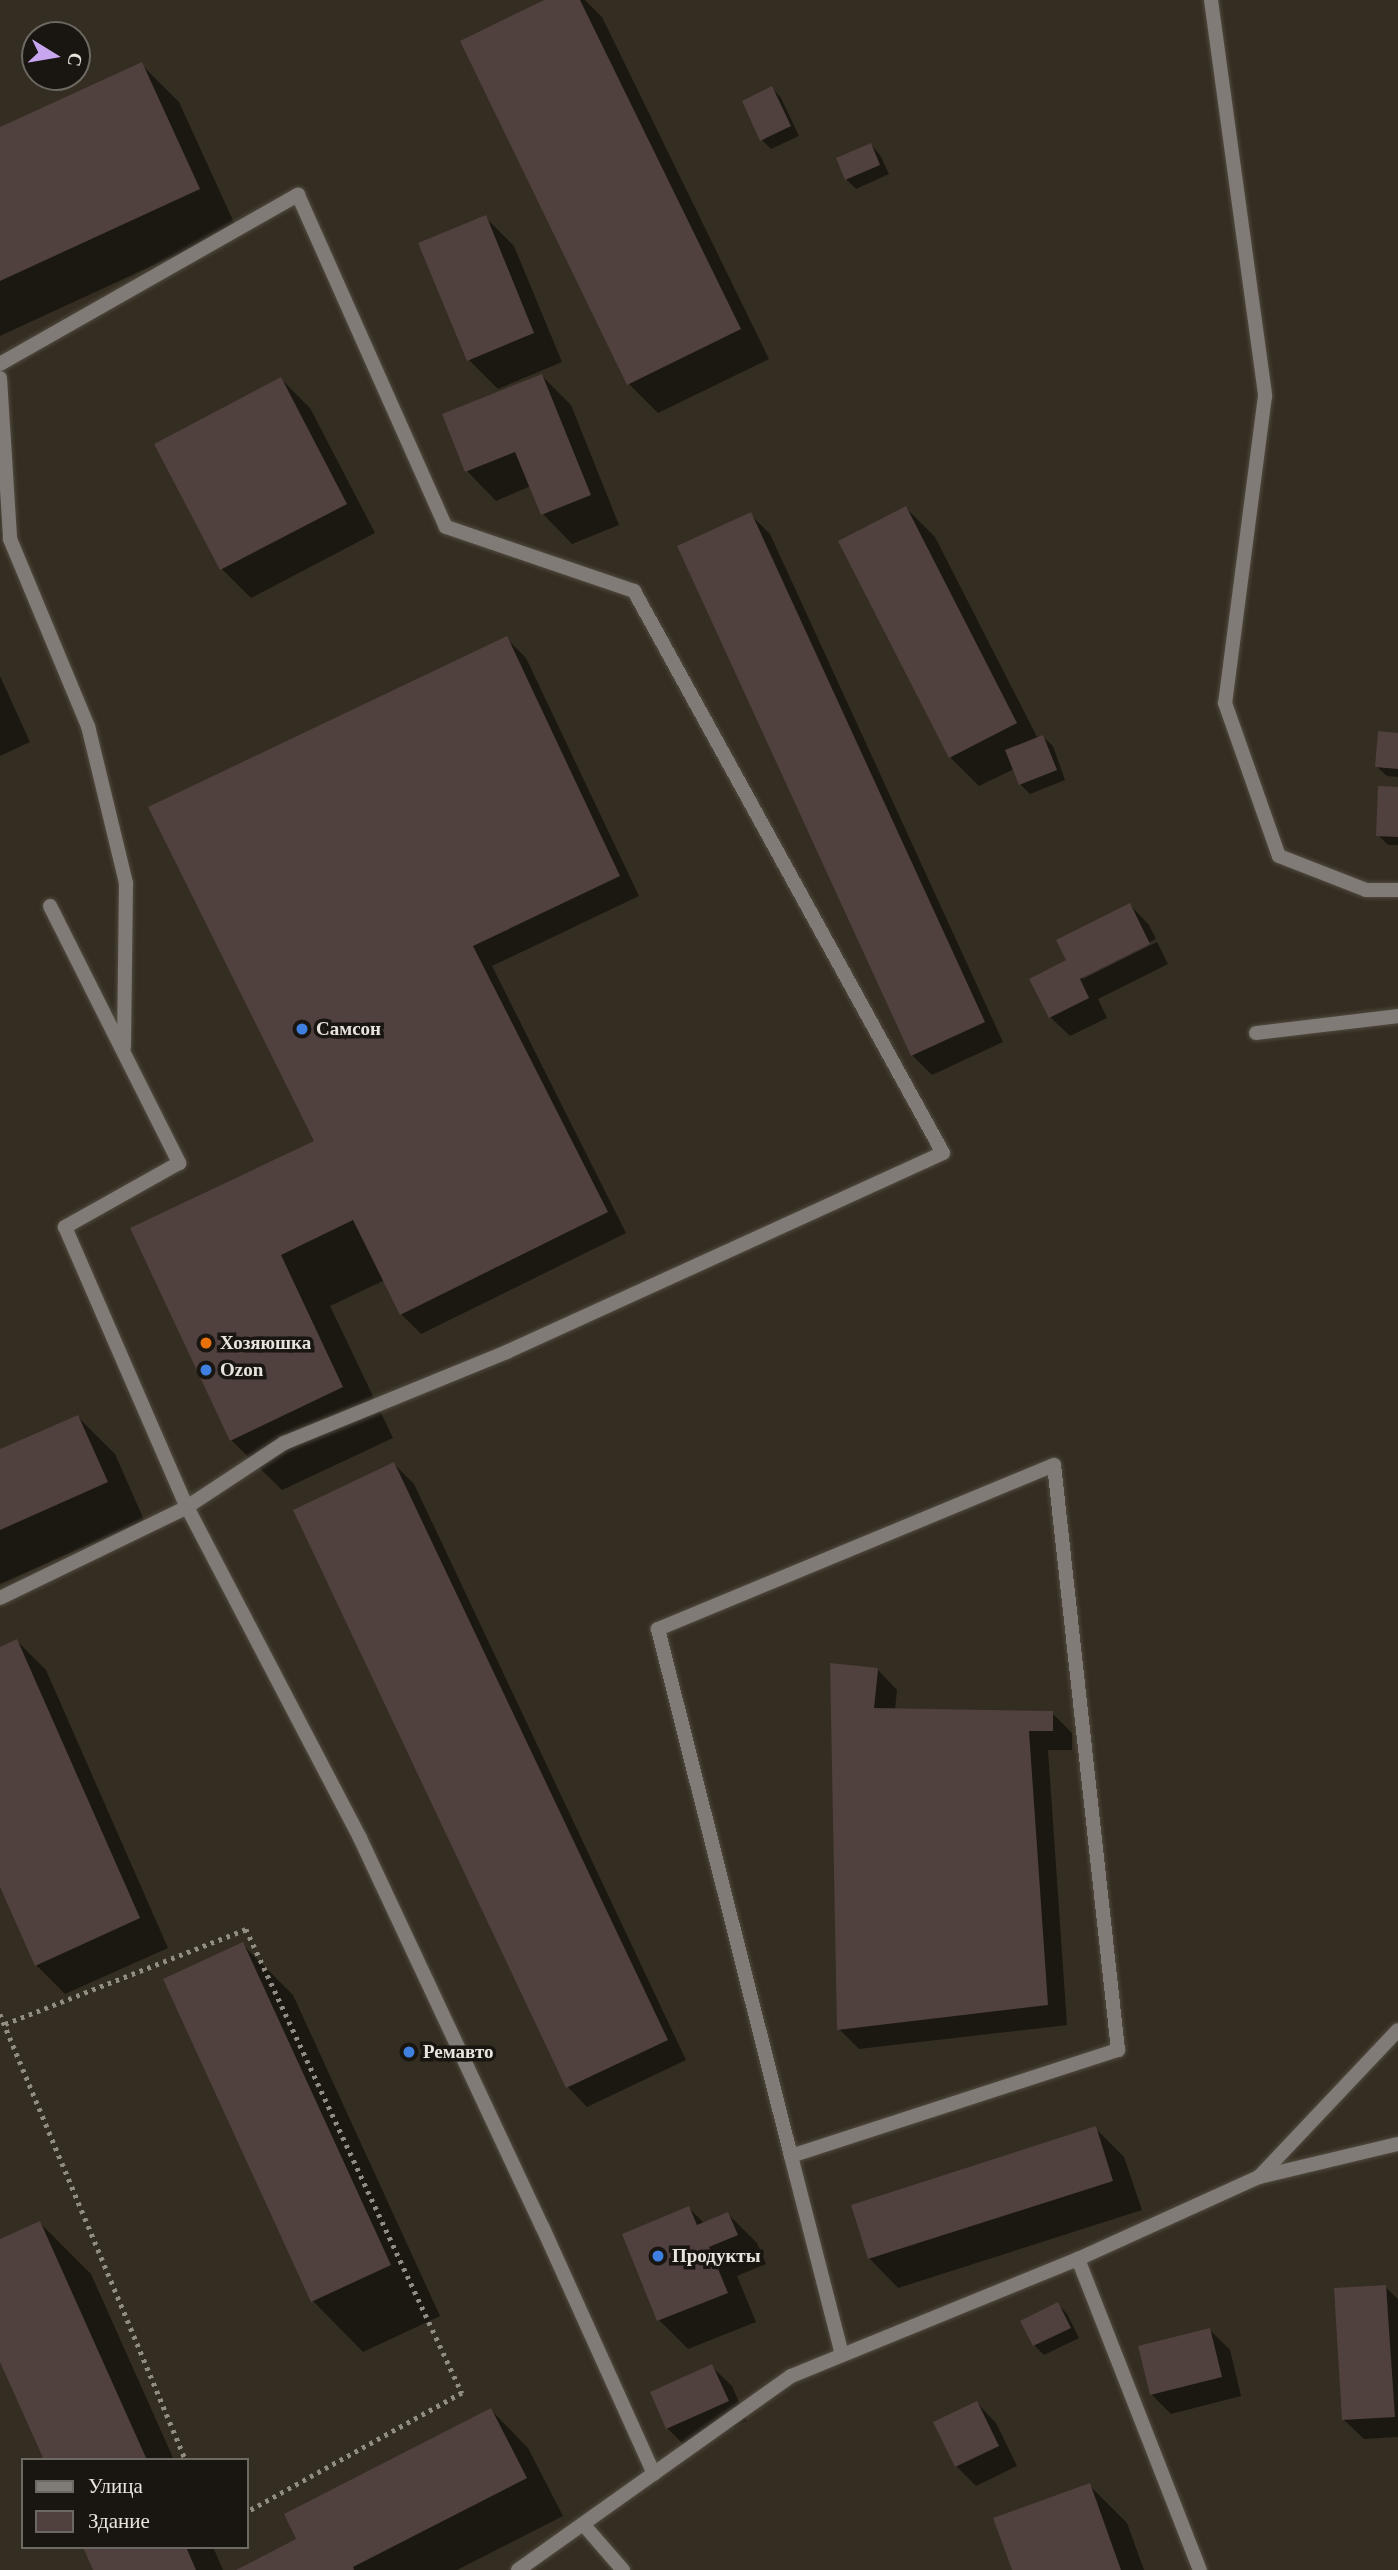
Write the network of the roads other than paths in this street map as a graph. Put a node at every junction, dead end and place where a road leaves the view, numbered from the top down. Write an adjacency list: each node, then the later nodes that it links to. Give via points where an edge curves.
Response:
1 (1211, 0): 4 (street, via 1265,396 1225,703 1279,856 1366,890)
2 (0, 363): 9 (street, via 298,195 446,527 634,592 943,1153 507,1352 285,1443)
3 (0, 378): 8 (street, via 10,539 88,726 126,883)
4 (1398, 890)
5 (50, 906): 8 (street)
6 (1398, 1016): 7 (street)
7 (1256, 1033)
8 (124, 1052): 9 (street, via 179,1163 65,1227)
9 (187, 1507): 10 (street); 17 (street, via 360,1838)
10 (0, 1598)
11 (1398, 2030): 14 (street)
12 (1398, 2144): 14 (street)
13 (791, 2156): 13 (street, via 658,1629 1054,1465 1118,2050); 16 (street)
14 (1259, 2177): 15 (street)
15 (1078, 2259): 16 (street); 21 (street)
16 (842, 2355): 17 (street, via 791,2376)
17 (654, 2474): 18 (street)
18 (583, 2524): 19 (street); 20 (street)
19 (518, 2570)
20 (623, 2570)
21 (1200, 2570)

